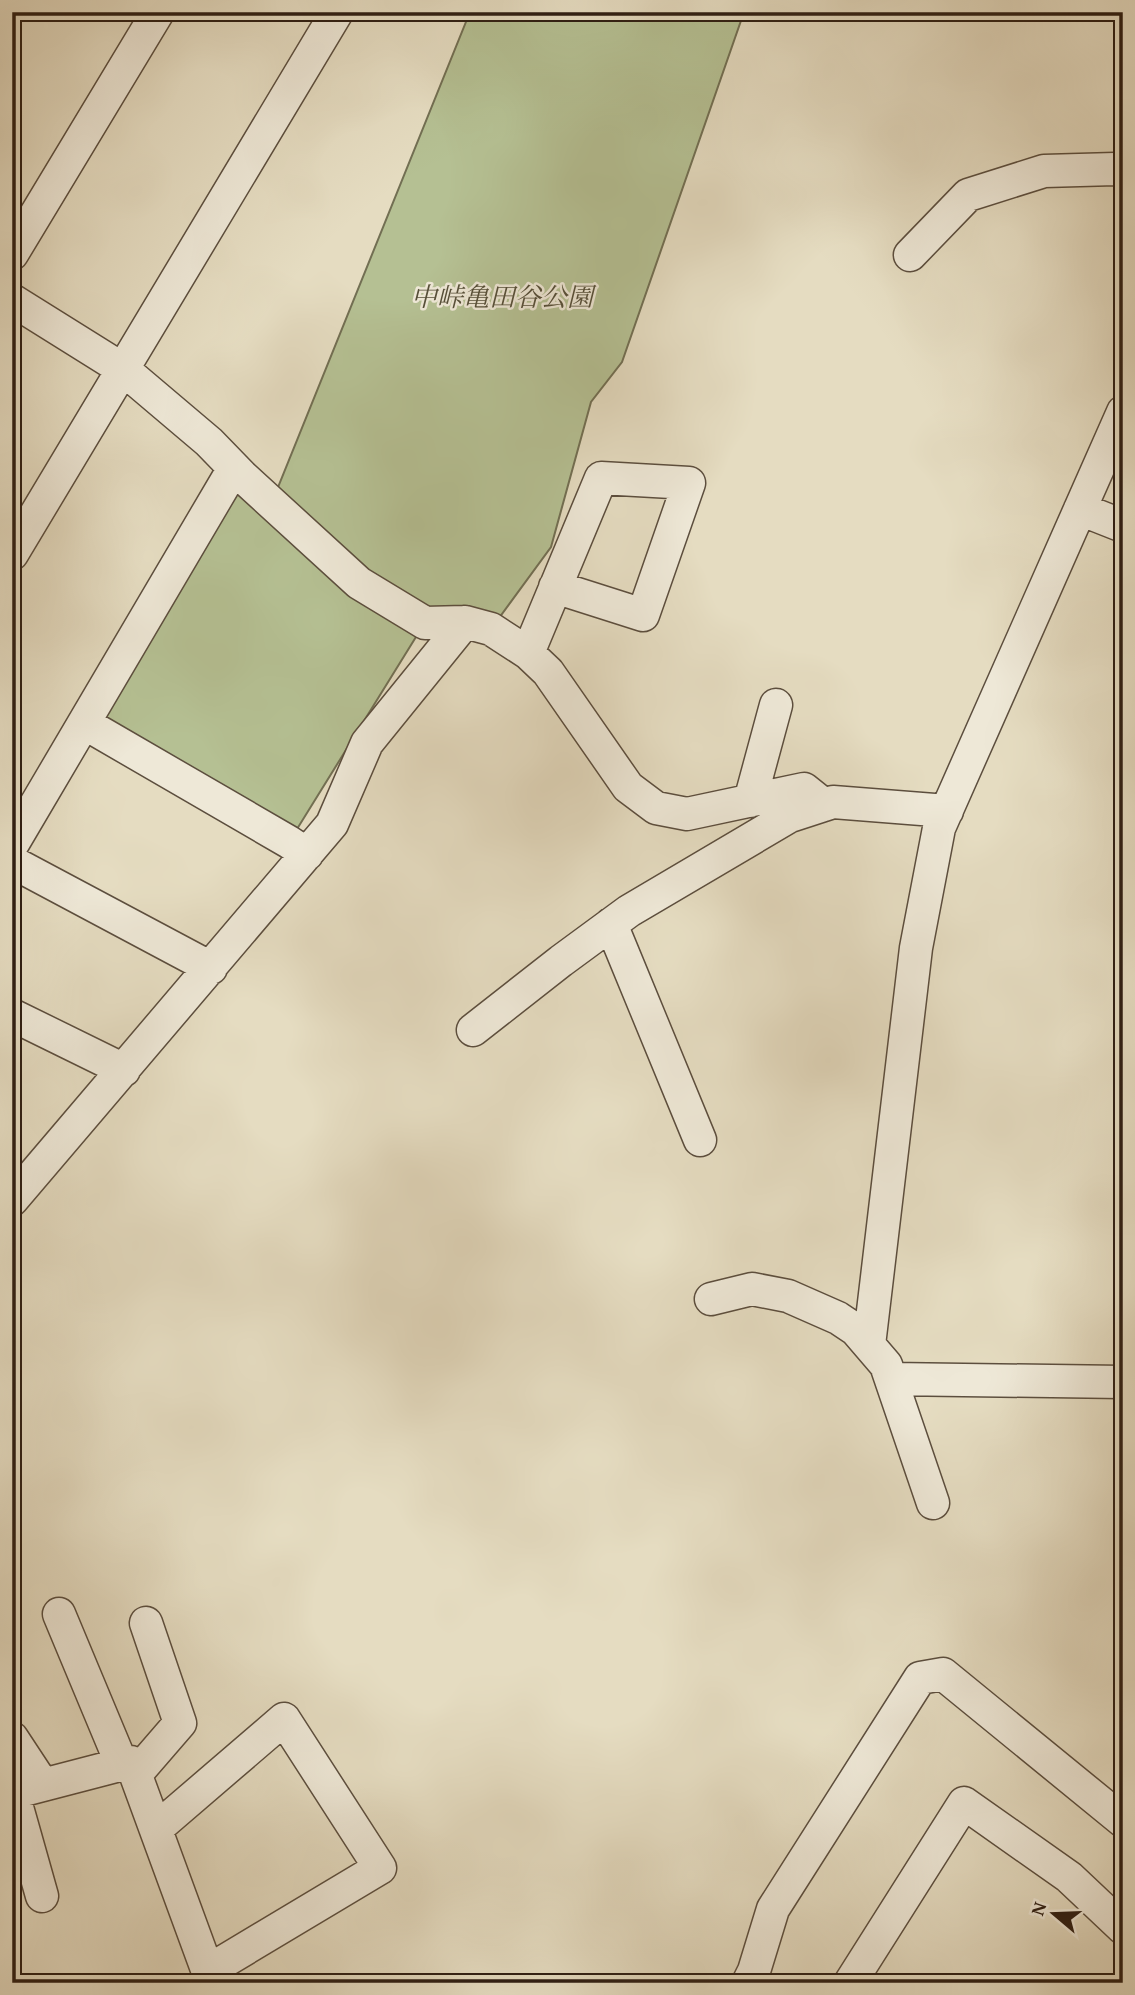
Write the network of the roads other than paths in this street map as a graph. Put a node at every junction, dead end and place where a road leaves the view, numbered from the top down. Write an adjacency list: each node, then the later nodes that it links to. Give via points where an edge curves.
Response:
1 (158, 12): 4 (street)
2 (337, 12): 7 (street)
3 (1123, 171): 5 (street, via 1044,172 968,195)
4 (12, 254)
5 (910, 255)
6 (12, 300): 7 (street)
7 (124, 370): 9 (street); 12 (street)
8 (1123, 412): 10 (street)
9 (234, 468): 14 (street, via 359,583 425,623); 17 (street)
10 (1080, 509): 11 (street); 20 (street)
11 (1123, 526)
12 (12, 554)
13 (555, 587): 13 (street, via 601,478 690,483 643,615); 15 (street)
14 (465, 622): 15 (street, via 491,629); 22 (street, via 368,743 332,824)
15 (528, 653): 18 (street, via 548,672 628,787 656,808 687,814)
16 (776, 705): 18 (street)
17 (85, 723): 21 (street); 22 (street)
18 (750, 801): 19 (street, via 804,789)
19 (824, 805): 20 (street); 24 (street, via 790,816)
20 (947, 811): 32 (street, via 939,828 916,948)
21 (12, 845)
22 (307, 855): 25 (street)
23 (12, 862): 25 (street)
24 (611, 924): 27 (street); 29 (street)
25 (211, 968): 28 (street)
26 (12, 1015): 28 (street)
27 (473, 1030)
28 (124, 1070): 30 (street)
29 (700, 1140)
30 (12, 1200)
31 (711, 1298): 32 (street, via 752,1289 788,1296 838,1318)
32 (869, 1345): 33 (street, via 887,1366)
33 (891, 1379): 34 (street); 35 (street)
34 (1123, 1381)
35 (933, 1503)
36 (59, 1614): 39 (street)
37 (146, 1623): 39 (street, via 180,1723)
38 (12, 1738): 40 (street)
39 (129, 1770): 40 (street); 43 (street)
40 (43, 1785): 41 (street)
41 (12, 1793): 44 (street)
42 (1123, 1821): 47 (street, via 943,1674 920,1678 773,1909)
43 (156, 1829): 46 (street); 46 (street, via 284,1719 380,1868)
44 (42, 1896)
45 (1123, 1928): 48 (street, via 1069,1877 964,1803)
46 (210, 1977)
47 (757, 1979)
48 (850, 1983)

